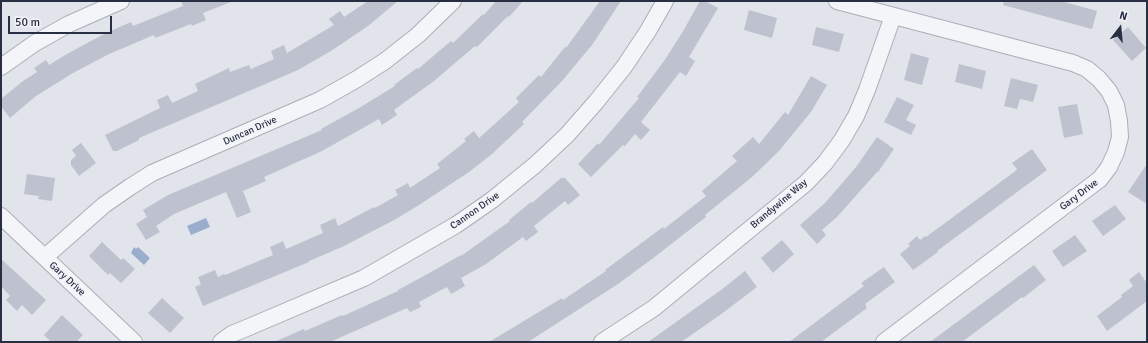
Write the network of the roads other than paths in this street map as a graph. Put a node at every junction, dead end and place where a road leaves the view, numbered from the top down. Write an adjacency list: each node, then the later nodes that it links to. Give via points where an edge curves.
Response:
1 (121, 1): 6 (street, via 69,24)
2 (453, 1): 8 (street, Duncan Drive, via 418,35 357,79 320,100 152,174 104,205)
3 (665, 1): 10 (street, Cannon Drive, via 632,55 596,102 567,135 492,200 449,229 364,278 232,334)
4 (837, 1): 5 (street, Gary Drive)
5 (893, 16): 11 (street, Brandywine Way, via 856,116 825,163 806,183 654,308); 12 (street, Gary Drive, via 1073,63 1087,69 1109,91 1116,105 1120,137 1109,167 1100,179)
6 (1, 67)
7 (1, 216): 8 (street, Gary Drive)
8 (44, 257): 9 (street, Gary Drive)
9 (131, 341)
10 (221, 342)
11 (602, 342)
12 (884, 342)

